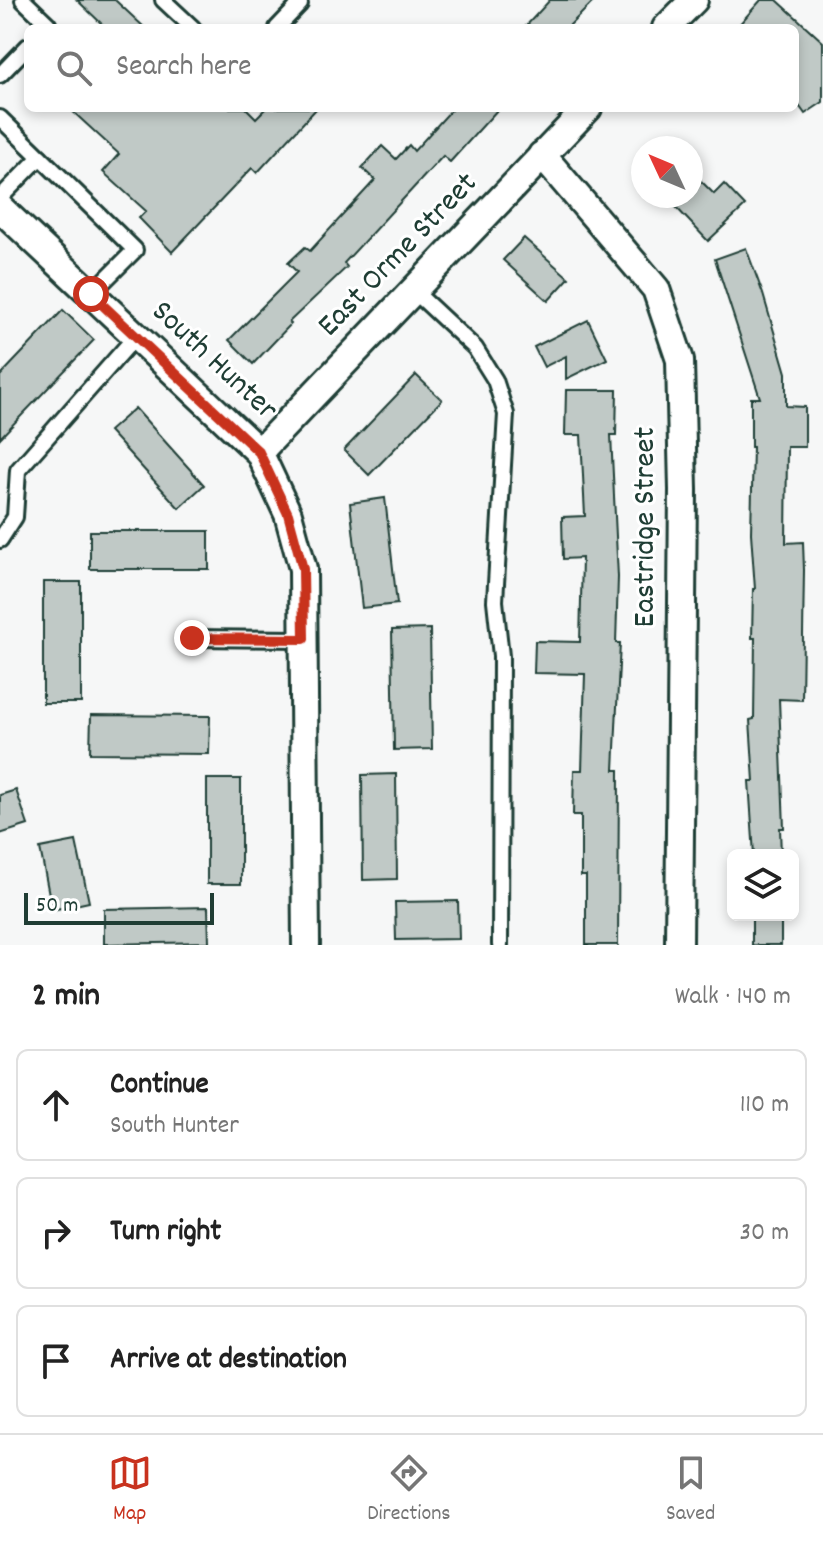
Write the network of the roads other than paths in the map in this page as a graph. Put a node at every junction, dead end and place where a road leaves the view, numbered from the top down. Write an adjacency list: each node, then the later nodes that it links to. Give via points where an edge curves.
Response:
1 (23, 0): 5 (lane)
2 (163, 0): 6 (lane)
3 (296, 0): 7 (lane, via 300,4)
4 (694, 0): 8 (street)
5 (48, 24)
6 (189, 24)
7 (281, 24)
8 (670, 24)
9 (24, 50): 10 (lane)
10 (0, 75)
11 (584, 112): 13 (street, East Orme Street)
12 (0, 118): 14 (lane)
13 (542, 155): 16 (street, East Orme Street); 25 (street, Eastridge Street, via 656,289 680,360)
14 (40, 157): 15 (lane); 17 (lane, via 135,250)
15 (1, 208): 17 (street, South Hunter)
16 (413, 290): 19 (street, East Orme Street); 24 (lane, via 475,348 495,380 506,414 495,601 501,656)
17 (91, 294): 18 (street, South Hunter)
18 (136, 336): 19 (street, South Hunter); 20 (lane, via 18,470 15,517)
19 (259, 452): 22 (street, South Hunter, via 288,514 303,569)
20 (0, 540)
21 (192, 638): 22 (lane)
22 (304, 639): 23 (street, South Hunter)
23 (306, 945)
24 (500, 945)
25 (679, 945)

